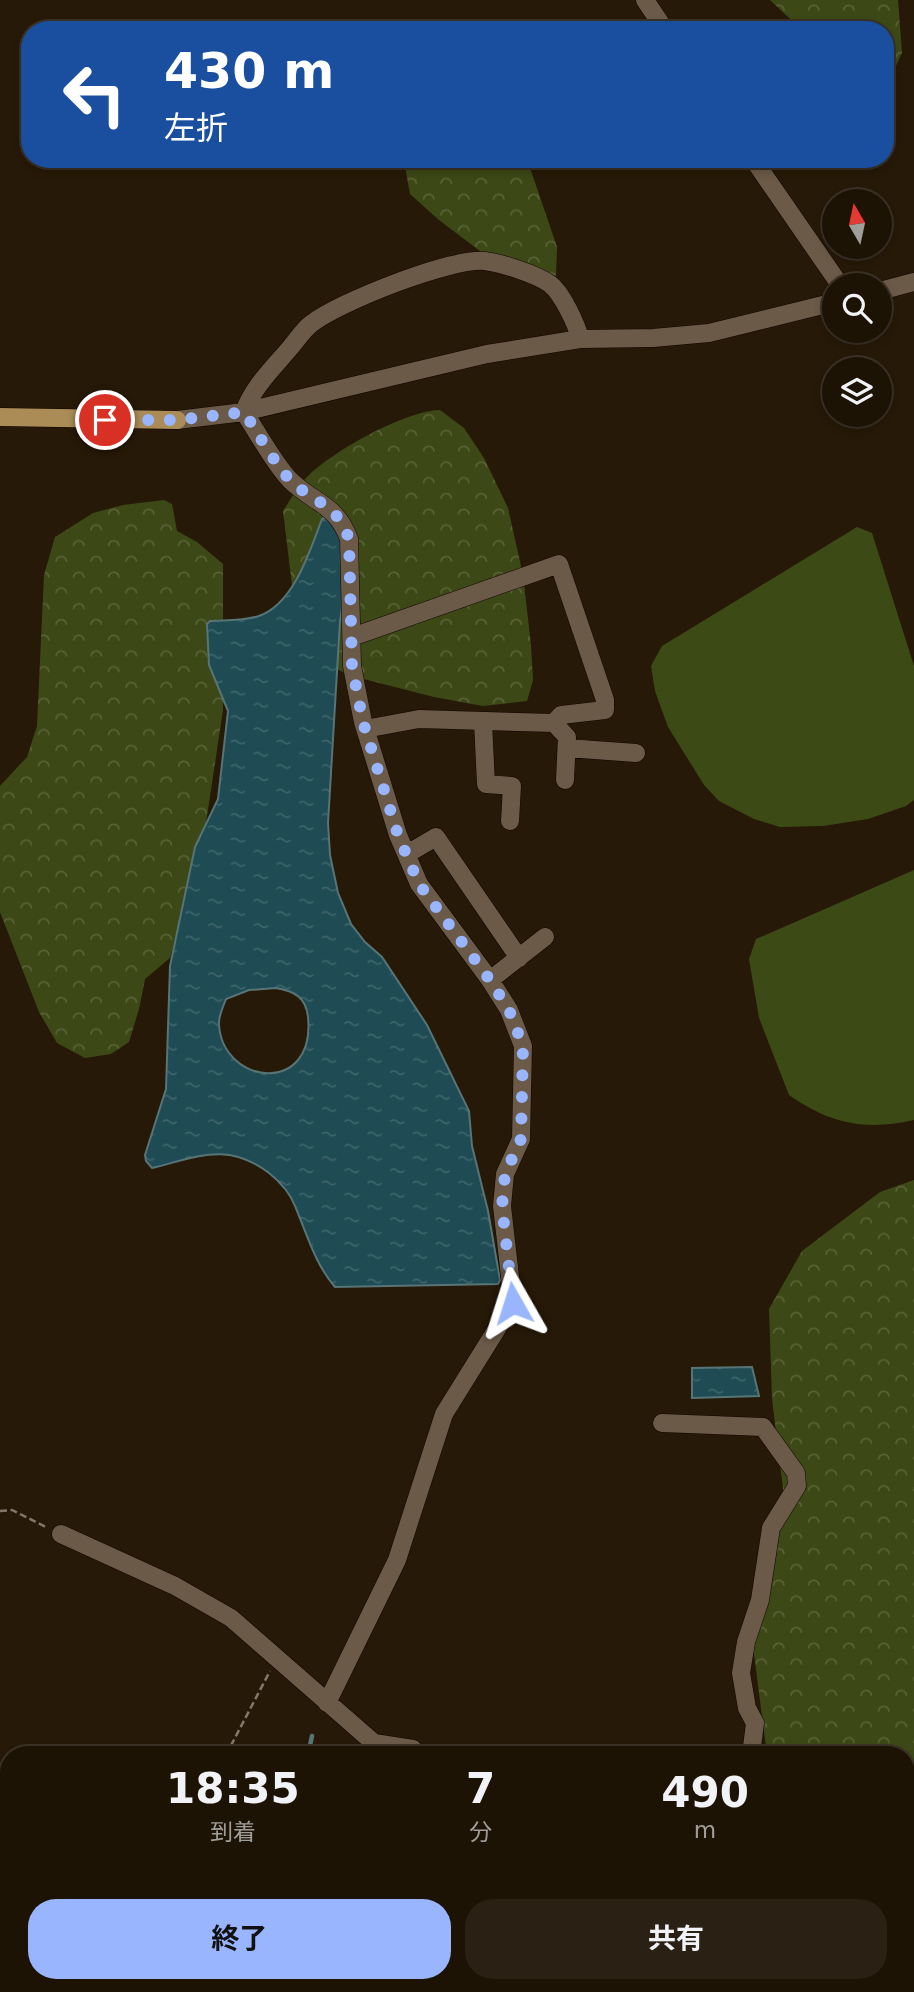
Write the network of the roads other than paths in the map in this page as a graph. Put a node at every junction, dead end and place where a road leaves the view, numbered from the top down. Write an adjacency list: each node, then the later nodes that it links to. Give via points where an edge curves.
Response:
1 (645, 0): 2 (street)
2 (659, 21)
3 (759, 168): 4 (street)
4 (832, 273)
5 (914, 282): 6 (street)
6 (892, 288)
7 (822, 305): 8 (street, via 709,333)
8 (580, 339): 9 (street, via 487,354); 9 (street, via 577,325 552,285 484,261 452,266 352,301 311,324 250,395)
9 (244, 412): 11 (street); 12 (street, via 290,480 343,523 349,539)
10 (0, 417): 11 (main road)
11 (177, 420)
12 (352, 637): 14 (street, via 558,564 605,710 561,715); 15 (street, via 352,666)
13 (483, 722): 14 (street); 15 (street, via 419,719); 19 (street, via 486,784 512,786)
14 (554, 723): 16 (street, via 567,737)
15 (365, 729): 20 (street)
16 (566, 748): 17 (street); 18 (street)
17 (636, 752)
18 (565, 780)
19 (510, 821)
20 (407, 854): 22 (street, via 436,837); 23 (street, via 419,884)
21 (545, 937): 22 (street)
22 (519, 958): 23 (street)
23 (490, 980): 26 (street, via 509,1010 523,1046 521,1139 505,1174 502,1206 513,1303 444,1414 397,1560)
24 (662, 1423): 28 (street, via 763,1427 796,1473 797,1486 771,1528 760,1600 746,1642 741,1674 755,1723)
25 (61, 1534): 26 (street, via 175,1586 231,1618)
26 (327, 1703): 27 (street, via 374,1743)
27 (394, 1746)
28 (752, 1746)

